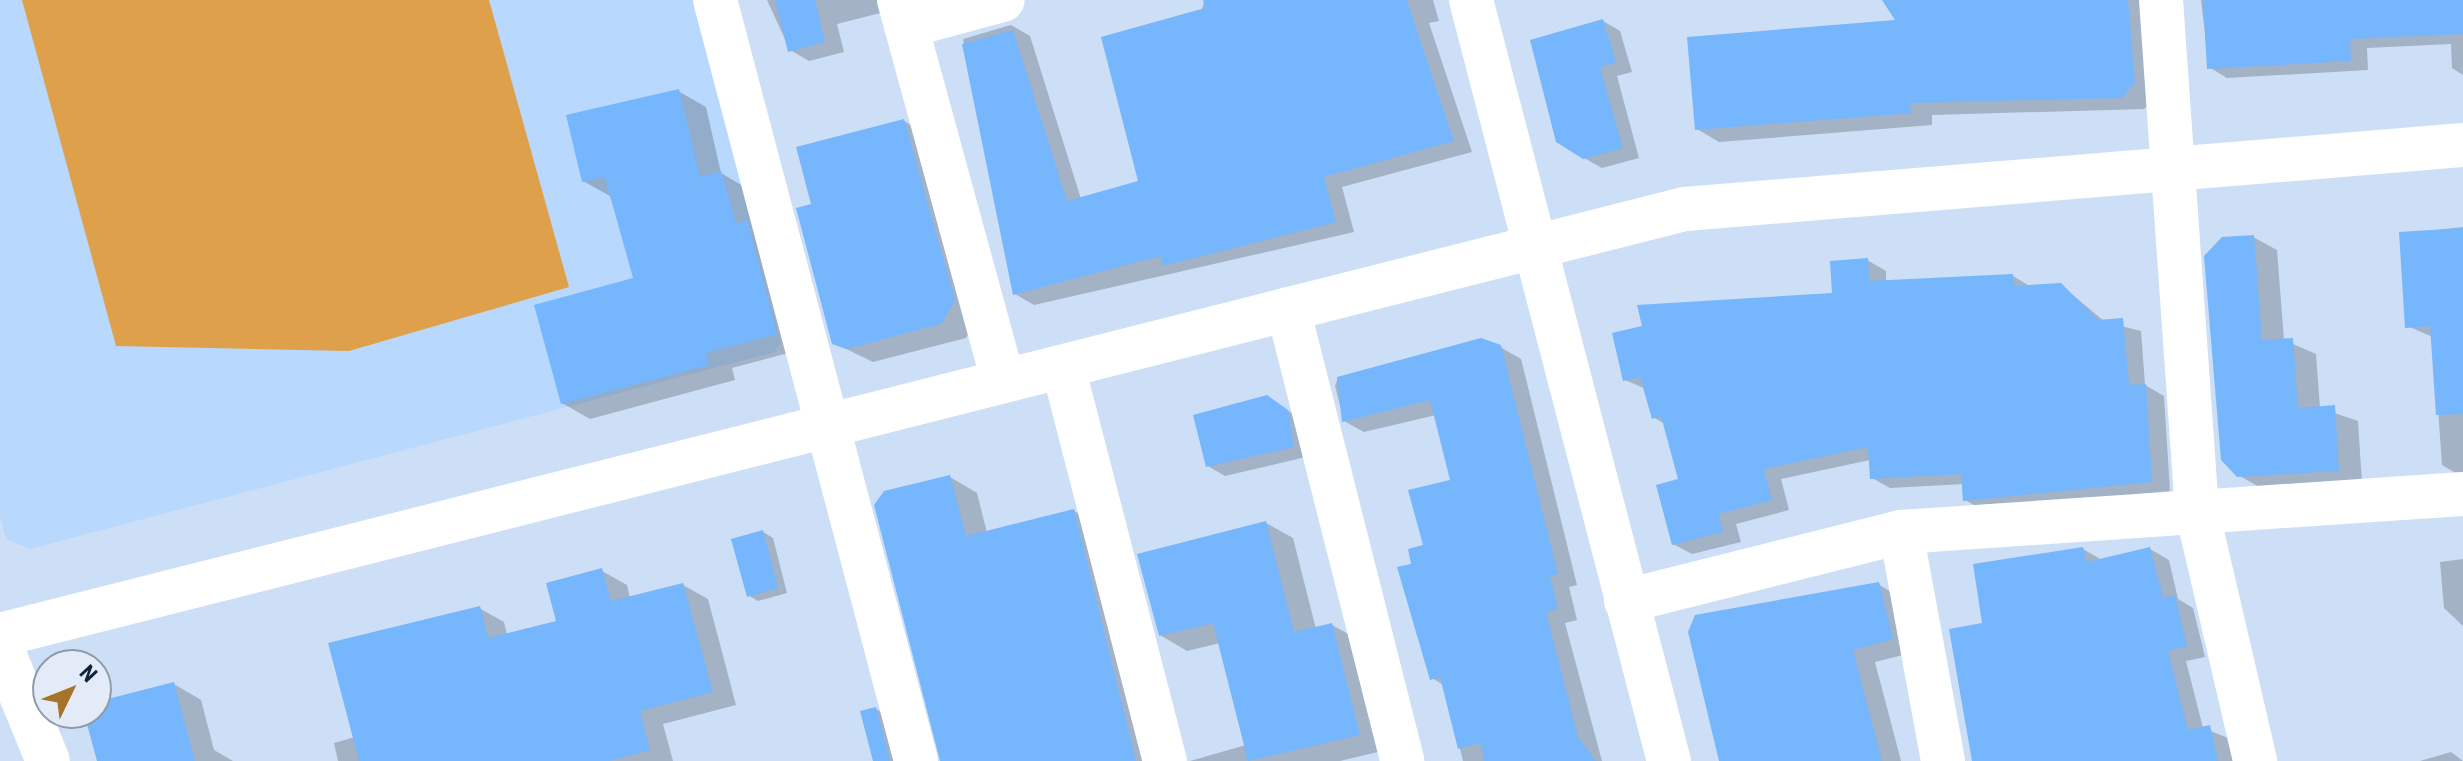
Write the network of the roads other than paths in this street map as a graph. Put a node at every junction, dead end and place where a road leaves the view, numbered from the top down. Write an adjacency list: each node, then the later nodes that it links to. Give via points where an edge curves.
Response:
1 (715, 0): 12 (street)
2 (1003, 0): 5 (street)
3 (1471, 0): 8 (street)
4 (2161, 0): 7 (street)
5 (903, 13): 11 (street)
6 (2463, 145): 7 (street)
7 (2171, 164): 8 (street, via 1685,209); 14 (street)
8 (1533, 245): 9 (street); 16 (street)
9 (1288, 309): 10 (street); 22 (street)
10 (1063, 367): 11 (street); 21 (street)
11 (1003, 380): 12 (street)
12 (826, 427): 17 (street); 20 (street)
13 (2463, 494): 14 (street)
14 (2197, 511): 15 (street); 25 (street)
15 (1901, 532): 16 (street); 24 (street)
16 (1626, 601): 23 (street)
17 (0, 635)
18 (0, 644): 19 (street)
19 (48, 761)
20 (916, 761)
21 (1165, 761)
22 (1402, 761)
23 (1669, 761)
24 (1943, 761)
25 (2255, 761)

